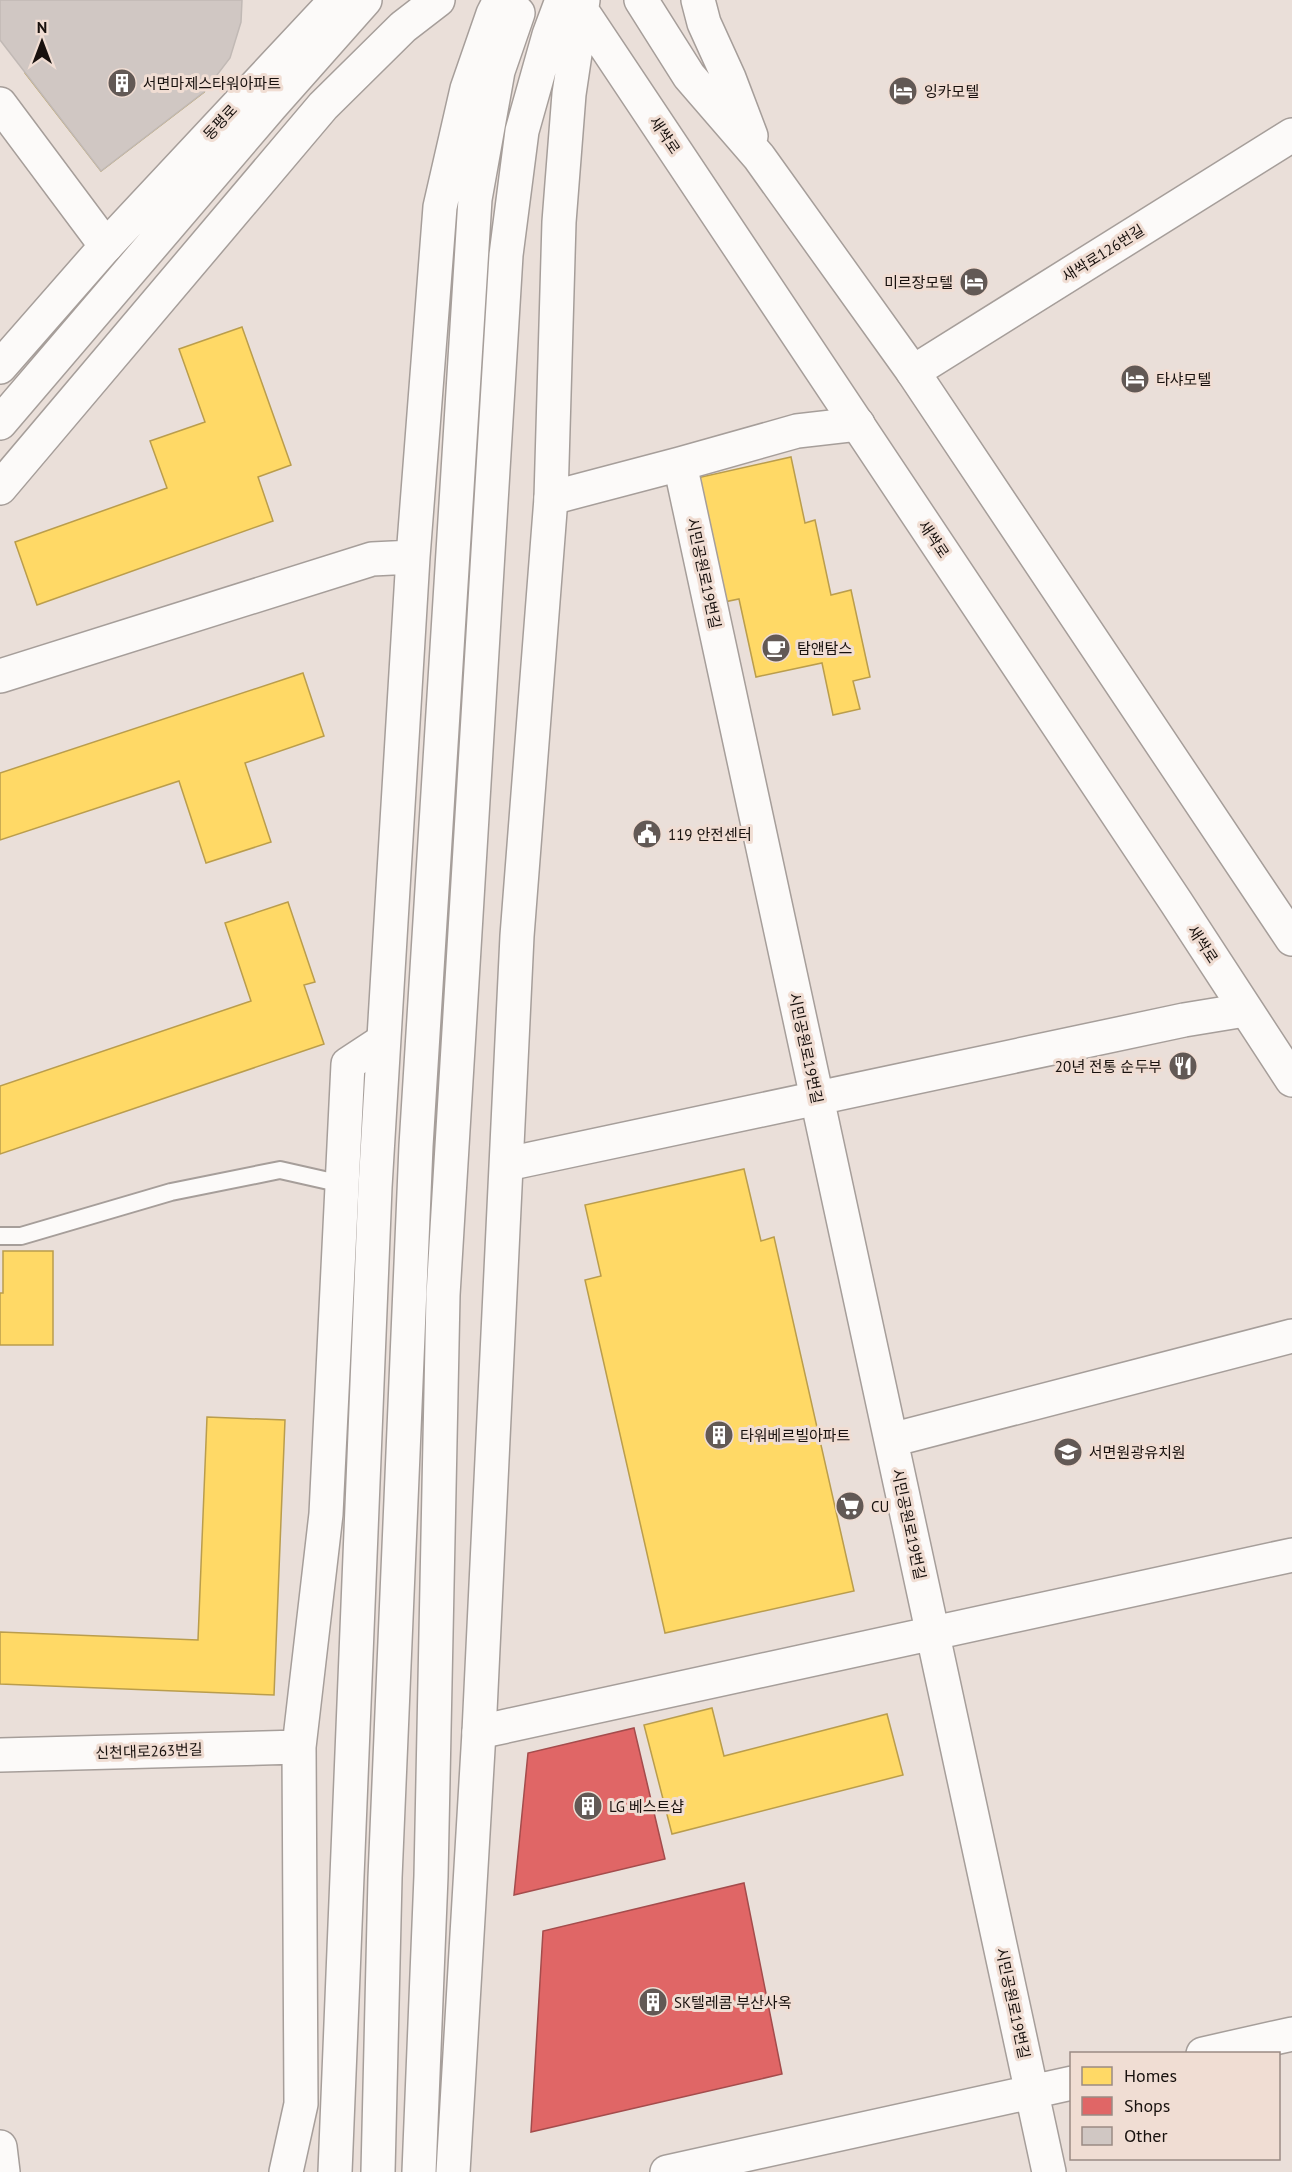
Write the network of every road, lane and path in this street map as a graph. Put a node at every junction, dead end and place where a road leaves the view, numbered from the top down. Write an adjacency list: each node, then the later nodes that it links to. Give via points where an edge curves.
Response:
1 (365, 0): 15 (main road)
2 (438, 0): 18 (main road, via 403,27 323,106)
3 (500, 0): 20 (main road, via 468,89 440,207)
4 (522, 0): 43 (main road, via 498,71 475,199 416,1146 386,1878)
5 (641, 0): 11 (main road, via 689,76)
6 (698, 0): 11 (main road)
7 (575, 3): 16 (main road, 새싹로); 19 (main road, via 559,222); 42 (main road, via 549,35 522,131 506,255 443,1294 431,1876)
8 (325, 7): 12 (main road, 동평로)
9 (0, 104): 12 (main road)
10 (1292, 135): 14 (main road, 새싹로126번길)
11 (759, 157): 14 (main road)
12 (106, 246): 13 (main road, 동평로)
13 (0, 368)
14 (913, 372): 22 (main road)
15 (0, 423)
16 (858, 424): 17 (main road, via 797,431); 23 (main road, 새싹로)
17 (680, 464): 19 (main road); 26 (main road, 시민공원로19번길)
18 (0, 488)
19 (550, 498): 27 (main road, via 517,936)
20 (413, 557): 21 (main road, via 372,559); 24 (main road)
21 (0, 676)
22 (1292, 939)
23 (1245, 1010): 25 (main road, 새싹로); 26 (main road)
24 (383, 1041): 28 (main road, via 348,1064); 46 (main road)
25 (1292, 1080)
26 (817, 1098): 27 (main road); 31 (main road, 시민공원로19번길)
27 (507, 1164): 34 (main road)
28 (342, 1184): 29 (lane, via 280,1170 171,1191 21,1236); 35 (main road, via 326,1514)
29 (0, 1236)
30 (1292, 1336): 31 (main road)
31 (891, 1440): 33 (main road, 시민공원로19번길)
32 (1292, 1556): 33 (main road)
33 (933, 1633): 34 (main road); 40 (main road, 시민공원로19번길)
34 (479, 1732): 47 (main road)
35 (299, 1747): 36 (main road, 신천대로263번길); 45 (main road, via 301,2104)
36 (0, 1755)
37 (1292, 2034): 38 (main road)
38 (1212, 2052)
39 (1070, 2082): 40 (main road)
40 (1032, 2091): 48 (main road); 49 (main road, 시민공원로19번길)
41 (0, 2147): 44 (main road)
42 (420, 2157)
43 (379, 2163)
44 (3, 2172)
45 (286, 2172)
46 (335, 2172)
47 (453, 2172)
48 (667, 2172)
49 (1049, 2172)

